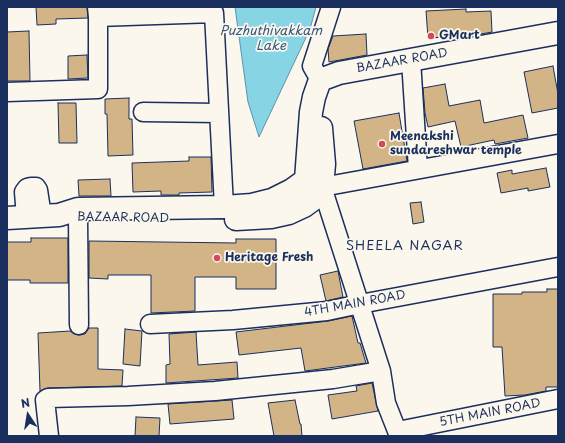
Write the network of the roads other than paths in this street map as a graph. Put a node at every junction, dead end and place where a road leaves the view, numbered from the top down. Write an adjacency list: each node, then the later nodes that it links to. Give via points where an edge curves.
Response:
1 (332, 7): 6 (street, via 312,66)
2 (97, 12): 7 (street, via 98,89); 9 (street, via 214,13)
3 (558, 33): 5 (main road, BAZAAR ROAD)
4 (558, 44): 5 (main road, BAZAAR ROAD)
5 (412, 65): 6 (main road, BAZAAR ROAD, via 339,73); 11 (street); 12 (main road, BAZAAR ROAD, via 344,84 332,90 320,107 324,164)
6 (320, 80): 13 (main road, BAZAAR ROAD, via 311,112 306,180 272,200 252,205)
7 (7, 92)
8 (143, 112): 9 (street)
9 (219, 113): 13 (street)
10 (558, 144): 11 (street)
11 (418, 169): 12 (street)
12 (322, 187): 14 (main road, BAZAAR ROAD, via 315,198 304,206 271,217); 16 (street)
13 (224, 207): 14 (main road, BAZAAR ROAD, via 78,209)
14 (42, 217): 18 (street)
15 (558, 267): 16 (street, 4TH MAIN ROAD)
16 (360, 304): 17 (street, 4TH MAIN ROAD, via 327,311 233,320); 19 (street)
17 (150, 324)
18 (79, 325)
19 (381, 371): 21 (street, via 386,403); 22 (street, via 333,380 215,391 48,398 45,400)
20 (558, 399): 21 (street, 5TH MAIN ROAD)
21 (398, 434)
22 (49, 436)

